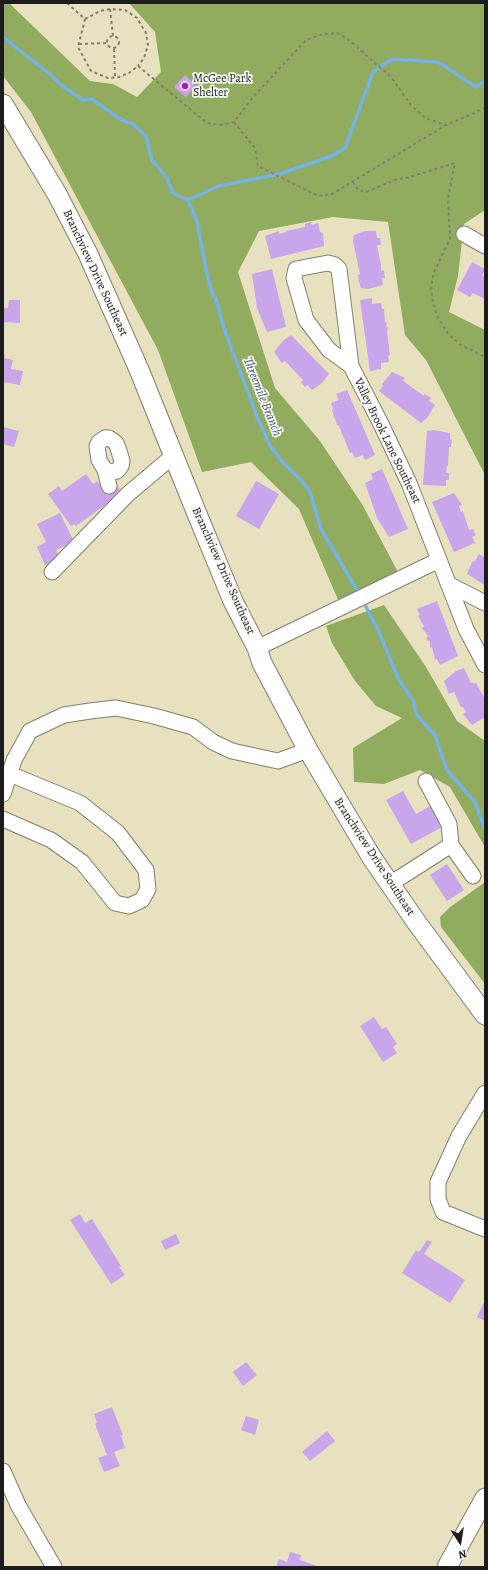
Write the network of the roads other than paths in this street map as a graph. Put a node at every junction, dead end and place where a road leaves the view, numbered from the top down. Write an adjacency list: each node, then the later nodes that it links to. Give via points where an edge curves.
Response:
1 (3, 105): 5 (main road, Branchview Drive Southeast, via 46,174 88,254 140,372)
2 (464, 234): 3 (street)
3 (485, 246)
4 (350, 366): 4 (street, Valley Brook Lane Southeast, via 329,350 306,320 294,278 296,269 328,263 339,269); 7 (street, Valley Brook Lane Southeast, via 382,424 409,483)
5 (173, 456): 6 (street); 11 (main road, Branchview Drive Southeast, via 231,595)
6 (118, 495): 6 (street, via 111,470); 8 (street)
7 (439, 560): 9 (street, Valley Brook Lane Southeast); 11 (street)
8 (52, 572)
9 (448, 584): 10 (street); 12 (street, Valley Brook Lane Southeast, via 466,629)
10 (485, 603)
11 (257, 648): 13 (main road, Branchview Drive Southeast, via 262,663)
12 (485, 666)
13 (308, 750): 14 (street, via 278,761 232,751 193,727 116,708 64,715 30,731 14,760); 20 (main road, Branchview Drive Southeast)
14 (10, 774): 16 (street); 17 (street, via 80,803 118,833 146,870 148,889 142,900 129,906 115,903 82,862 51,840)
15 (426, 781): 18 (street, via 450,824)
16 (3, 794)
17 (3, 819)
18 (451, 845): 19 (street); 20 (street)
19 (473, 876)
20 (390, 884): 21 (main road, Branchview Drive Southeast)
21 (485, 1014)
22 (485, 1093): 23 (street, via 456,1142 438,1182 438,1199 443,1212)
23 (485, 1229)
24 (3, 1472): 26 (street, via 21,1511)
25 (485, 1498): 27 (main road)
26 (54, 1567)
27 (447, 1567)

